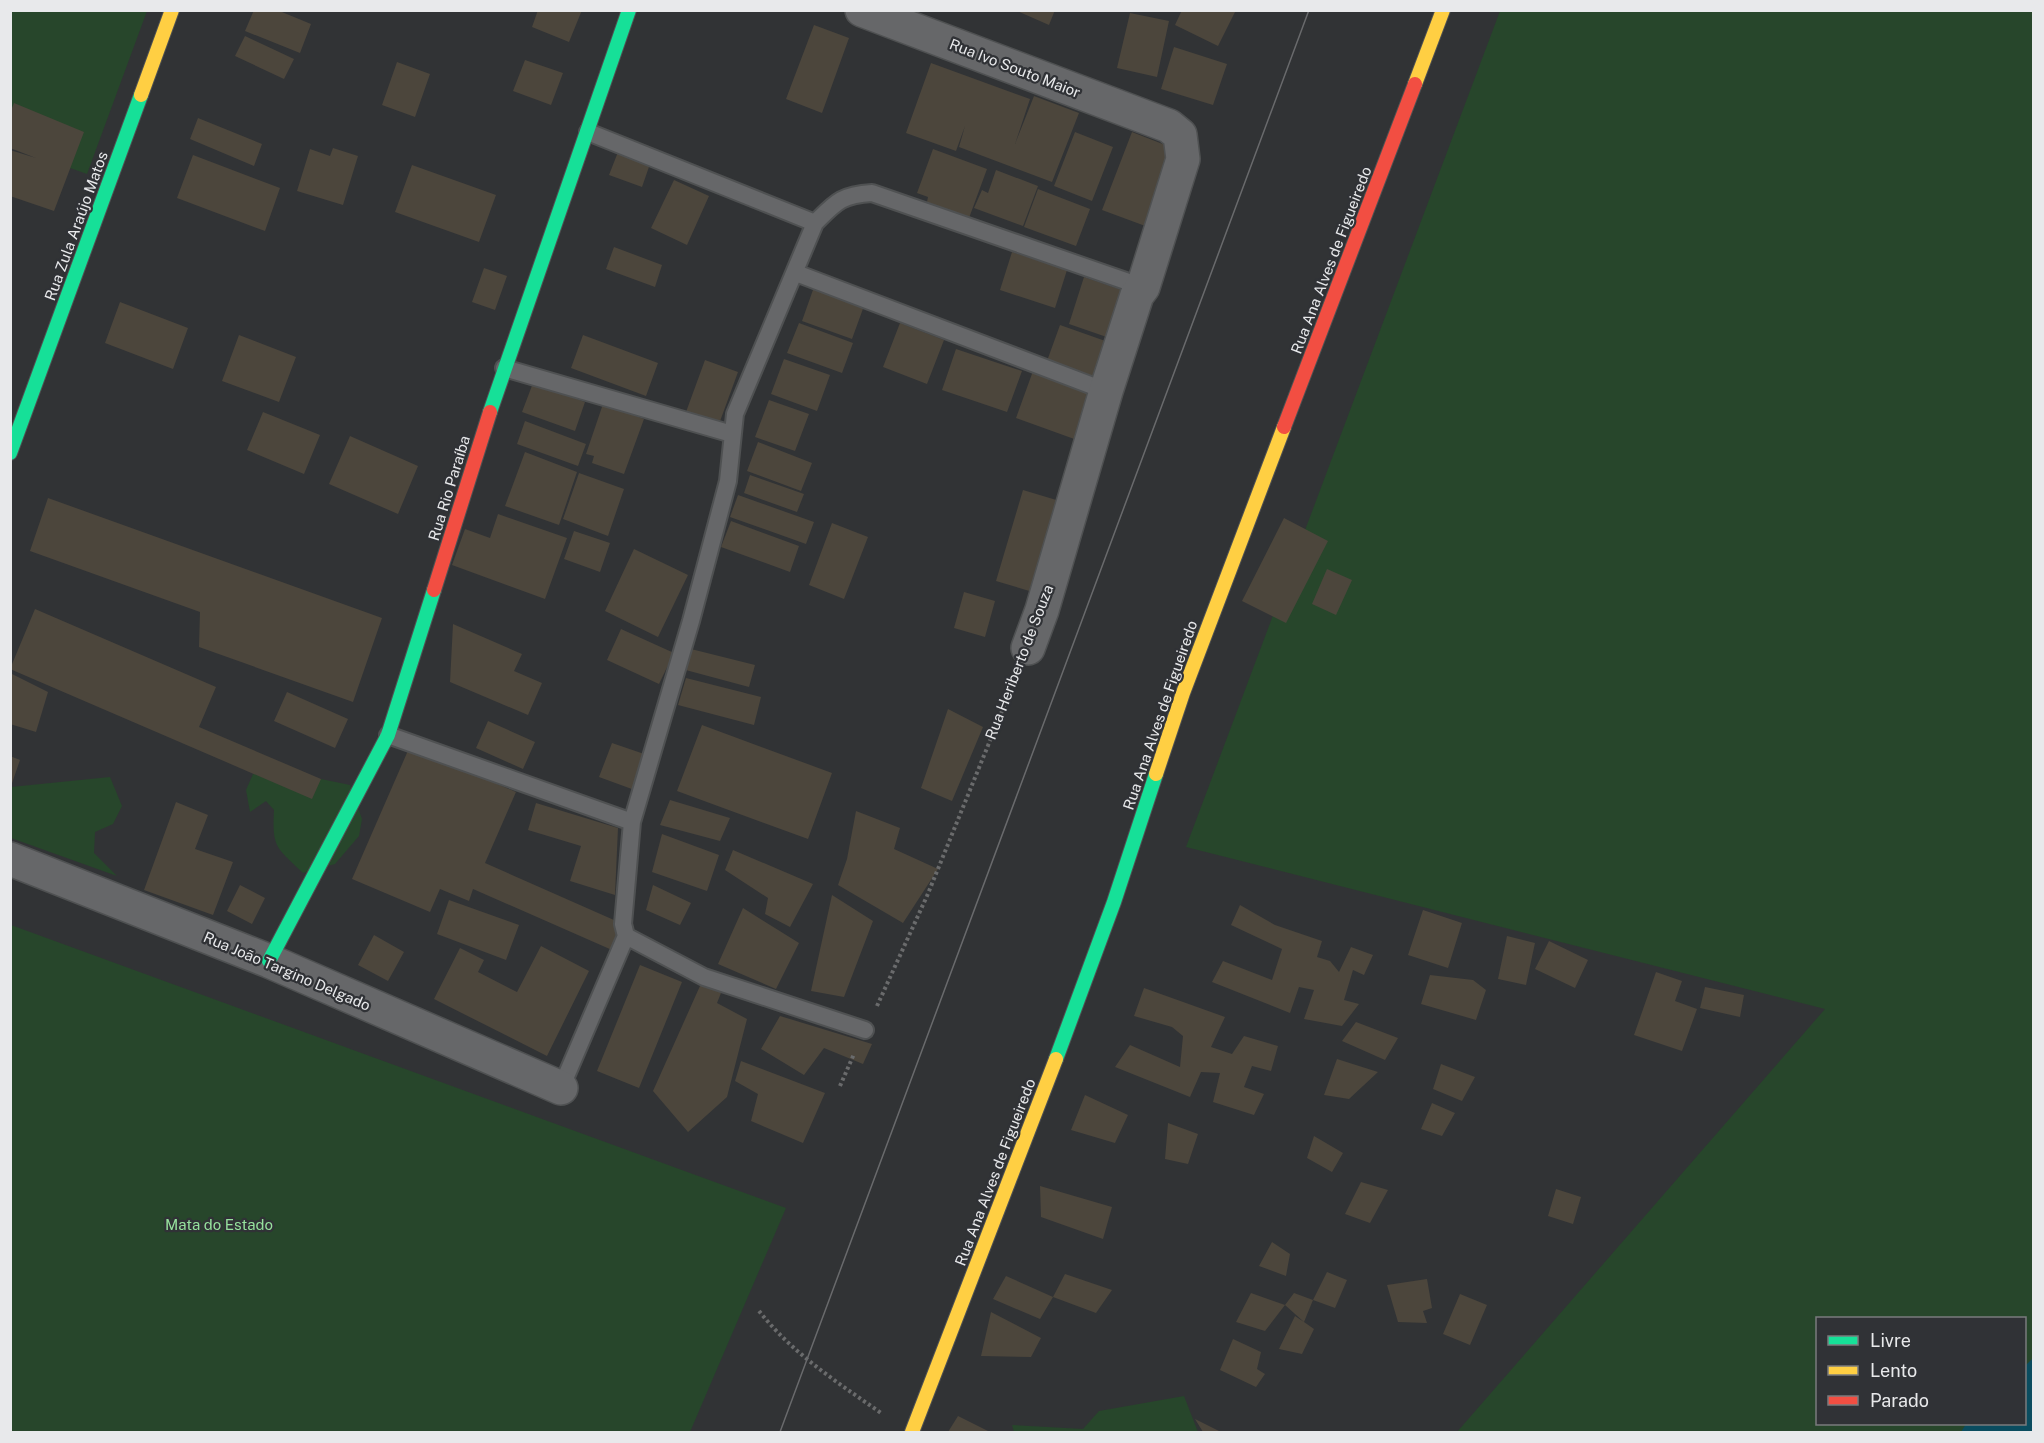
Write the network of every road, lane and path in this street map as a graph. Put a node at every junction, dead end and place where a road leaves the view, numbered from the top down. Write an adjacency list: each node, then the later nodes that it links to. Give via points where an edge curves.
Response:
1 (172, 10): 13 (street, Rua Zula Araújo Matos)
2 (629, 10): 6 (street, Rua Rio Paraíba)
3 (862, 10): 5 (street, Rua Ivo Souto Maior)
4 (1443, 10): 25 (street, Rua Ana Alves de Figueiredo, via 1183,693 1114,902)
5 (1169, 126): 9 (street, Rua Heriberto de Souza, via 1180,135 1183,159)
6 (588, 132): 7 (lane); 10 (street, Rua Rio Paraíba)
7 (815, 223): 8 (lane); 9 (lane, via 838,200 851,194 872,193)
8 (796, 273): 11 (lane); 12 (lane, via 745,386)
9 (1143, 287): 11 (street, Rua Heriberto de Souza)
10 (504, 368): 12 (lane); 15 (street, Rua Rio Paraíba)
11 (1106, 391): 14 (street, Rua Heriberto de Souza)
12 (732, 434): 16 (lane, via 728,481)
13 (10, 453)
14 (1028, 648): 20 (path, Rua Heriberto de Souza, via 927,896)
15 (388, 735): 16 (lane); 19 (street, Rua Rio Paraíba)
16 (632, 822): 18 (lane, via 623,924)
17 (10, 859): 19 (street, Rua João Targino Delgado)
18 (626, 936): 20 (lane, via 704,977); 22 (lane)
19 (268, 962): 22 (street, Rua João Targino Delgado)
20 (865, 1030): 21 (path, Rua Heriberto de Souza)
21 (840, 1086)
22 (561, 1088)
23 (759, 1311): 24 (path, via 808,1362)
24 (890, 1420)
25 (912, 1432)

